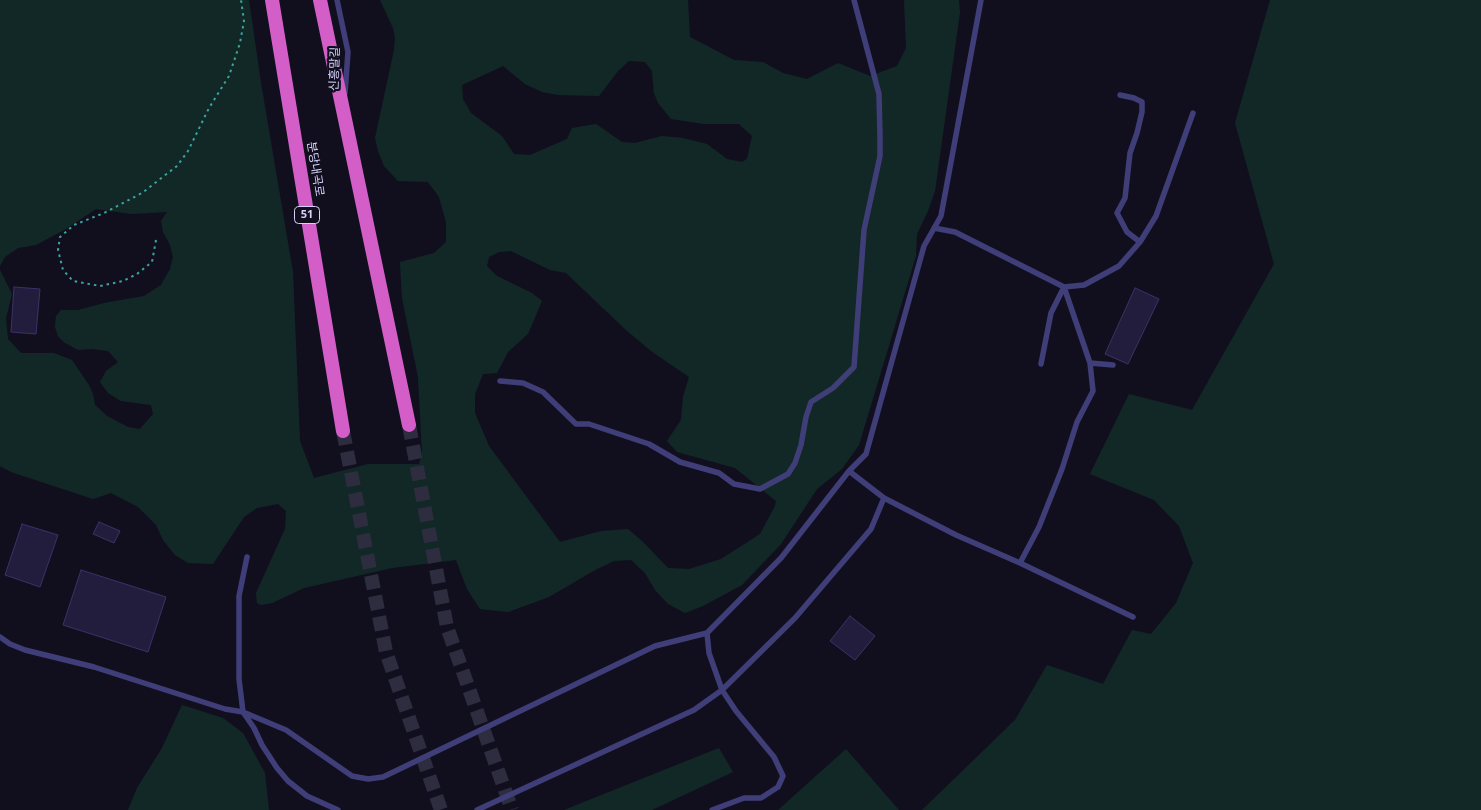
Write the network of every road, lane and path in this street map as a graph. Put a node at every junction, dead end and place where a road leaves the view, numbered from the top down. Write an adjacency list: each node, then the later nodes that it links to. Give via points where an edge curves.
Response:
1 (241, 0): 11 (path, via 244,21 230,76 209,108 188,151 177,166 142,193 74,225 60,238 58,250 63,270 73,281 100,286 124,281 152,262)
2 (272, 0): 19 (highway, 분당내곡로 / 51)
3 (320, 0): 8 (highway)
4 (337, 0): 8 (lane, 신흥말길, via 348,52)
5 (854, 0): 17 (lane, via 878,94 880,136 880,156 864,230 854,367 834,388 811,402 801,446 788,474 760,489 734,484 719,473 680,462 649,444 589,424 576,424 543,392 523,383)
6 (981, 0): 10 (lane, via 941,216)
7 (1120, 95): 12 (lane, via 1142,102 1130,153 1125,198 1117,213 1127,232)
8 (343, 110): 18 (highway)
9 (1193, 113): 12 (lane, via 1156,216)
10 (934, 228): 13 (lane, via 955,232); 20 (lane, via 924,246 866,454)
11 (156, 240)
12 (1140, 242): 13 (lane, via 1119,266 1084,285)
13 (1064, 287): 14 (lane); 15 (lane, via 1051,313)
14 (1090, 363): 16 (lane); 23 (lane, via 1093,391 1077,422 1039,526)
15 (1041, 364)
16 (1113, 365)
17 (500, 381)
18 (409, 426)
19 (343, 431)
20 (849, 471): 21 (lane); 25 (lane, via 781,558)
21 (884, 498): 23 (lane); 27 (lane, via 871,529 795,618)
22 (247, 557): 28 (lane, via 239,596 239,679)
23 (1020, 563): 24 (lane)
24 (1133, 617)
25 (707, 633): 27 (lane, via 708,653); 28 (lane, via 655,646 383,777 352,776 286,730)
26 (0, 636): 28 (lane, via 25,650 94,667 224,709)
27 (722, 690): 30 (lane, via 694,710); 31 (lane, via 774,757 783,776 778,787 761,798 744,798)
28 (243, 712): 29 (lane, via 288,781 307,796)
29 (338, 810)
30 (477, 810)
31 (712, 810)

